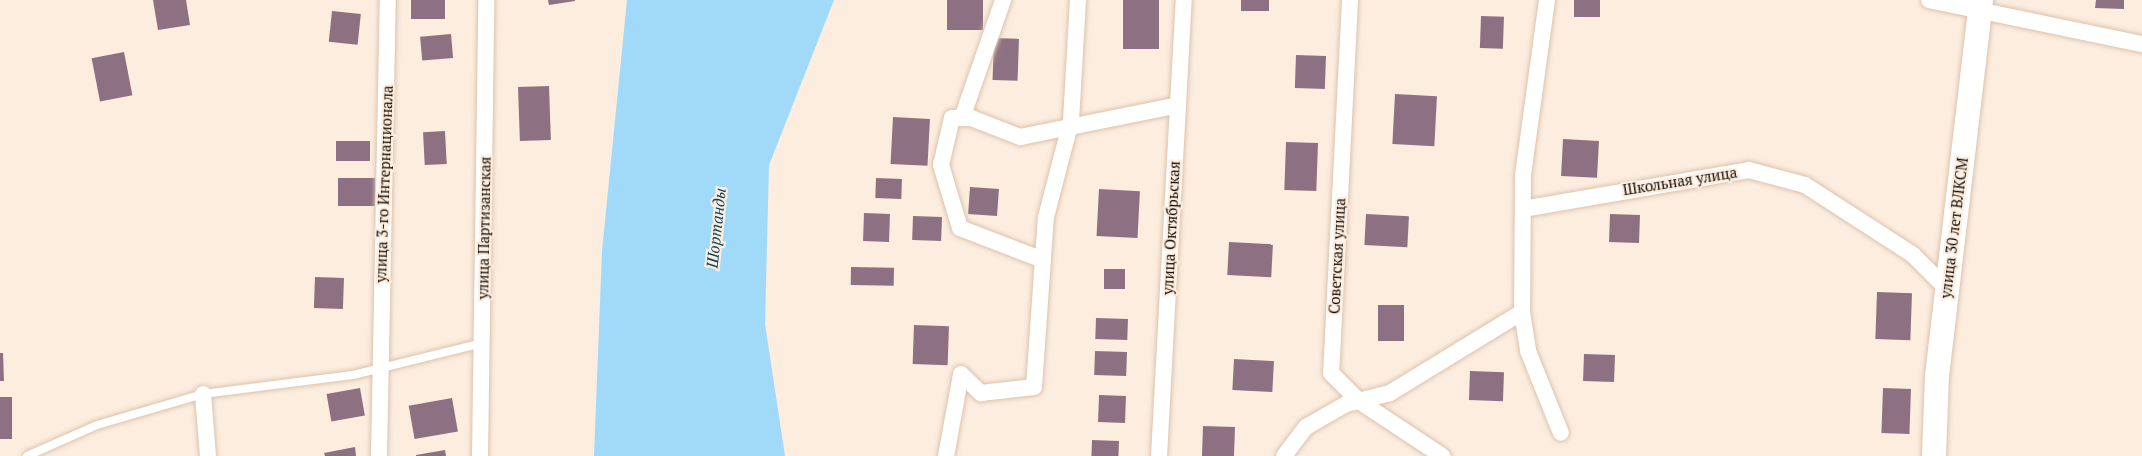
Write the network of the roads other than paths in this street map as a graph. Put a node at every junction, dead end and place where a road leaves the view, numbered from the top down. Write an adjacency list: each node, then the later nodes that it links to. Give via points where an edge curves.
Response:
1 (388, 0): 19 (street, улица 3-го Интернационала)
2 (486, 0): 18 (street, улица Партизанская)
3 (1003, 0): 12 (street)
4 (1078, 0): 13 (street)
5 (1184, 0): 11 (street, улица Октябрьская)
6 (1350, 0): 21 (street, Советская улица, via 1332,373)
7 (1547, 0): 14 (street)
8 (1929, 0): 9 (street)
9 (1980, 7): 10 (street); 16 (street, улица 30 лет ВЛКСМ)
10 (2142, 44)
11 (1178, 105): 13 (street); 28 (street, улица Октябрьская)
12 (962, 118): 13 (street, via 1020,137); 15 (street, via 952,118 941,165 960,228)
13 (1068, 131): 15 (street, via 1046,217)
14 (1523, 209): 16 (street, Школьная улица, via 1749,170 1805,185 1913,255); 17 (street)
15 (1043, 260): 27 (street, via 1034,387 981,393 961,374)
16 (1947, 288): 31 (street, улица 30 лет ВЛКСМ)
17 (1522, 312): 21 (street, via 1390,393); 22 (street, via 1528,351)
18 (482, 344): 19 (lane); 26 (street, улица Партизанская)
19 (378, 369): 20 (lane); 25 (street, улица 3-го Интернационала)
20 (203, 393): 23 (lane, via 97,425); 24 (street)
21 (1359, 401): 29 (street, via 1306,427); 30 (street, Советская улица)
22 (1561, 433)
23 (27, 456)
24 (208, 456)
25 (380, 456)
26 (480, 456)
27 (946, 456)
28 (1159, 456)
29 (1284, 456)
30 (1442, 456)
31 (1934, 456)

